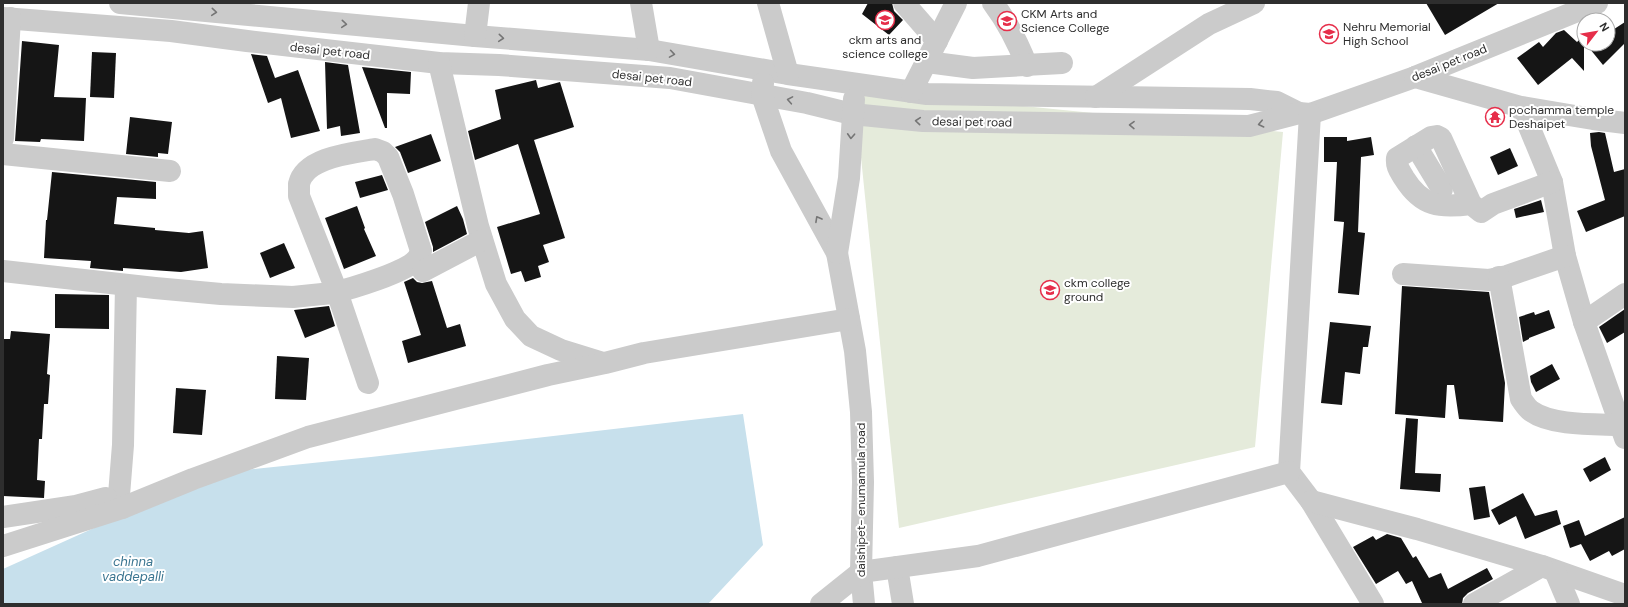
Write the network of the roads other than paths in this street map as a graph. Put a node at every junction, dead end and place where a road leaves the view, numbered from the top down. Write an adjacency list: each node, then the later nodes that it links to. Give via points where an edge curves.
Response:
1 (120, 3): 10 (street, desai pet road)
2 (479, 3): 12 (street)
3 (641, 3): 14 (street)
4 (768, 3): 20 (street)
5 (904, 3): 13 (street)
6 (956, 3): 13 (street)
7 (993, 3): 18 (street, via 1017,40)
8 (1254, 3): 25 (street, via 1209,24)
9 (1597, 3): 21 (street, desai pet road)
10 (154, 4): 12 (street, desai pet road, one-way to 12)
11 (7, 18): 16 (street, desai pet road, via 171,31); 30 (street)
12 (475, 36): 14 (street, desai pet road, one-way to 14)
13 (937, 41): 15 (street)
14 (649, 50): 19 (street, desai pet road, one-way to 19)
15 (926, 62): 18 (street, via 967,68); 23 (street)
16 (439, 63): 24 (street, desai pet road, via 670,78); 36 (street)
17 (1062, 63): 18 (street)
18 (1027, 66)
19 (764, 70): 20 (street, desai pet road); 24 (street, daishipet- enumamula road)
20 (788, 74): 22 (street, desai pet road)
21 (1415, 77): 26 (street); 27 (street, desai pet road)
22 (856, 83): 23 (street, desai pet road); 28 (street, daishipet- enumamula road)
23 (911, 92): 25 (street, desai pet road)
24 (762, 95): 28 (street, desai pet road, one-way to 24); 37 (street, daishipet- enumamula road, one-way to 24, via 781,151)
25 (1096, 97): 27 (street, desai pet road, via 1250,99 1277,102)
26 (1522, 107): 29 (street); 33 (street)
27 (1304, 113): 28 (street, desai pet road, one-way to 28, via 1249,126 923,122); 51 (street)
28 (852, 114): 37 (street, daishipet- enumamula road, one-way to 37, via 849,178)
29 (1625, 123)
30 (3, 138)
31 (3, 154): 32 (street)
32 (170, 171)
33 (1552, 182): 35 (street, via 1493,204 1481,212); 38 (street)
34 (1441, 189): 34 (street, via 1412,190 1396,165 1397,158 1431,137 1441,138); 35 (street); 35 (street, via 1429,203 1449,207)
35 (1471, 204)
36 (482, 240): 40 (street); 48 (street, via 496,284 515,319 531,336 561,350)
37 (837, 253): 46 (street, daishipet- enumamula road)
38 (1565, 256): 42 (street); 47 (street)
39 (3, 271): 43 (street)
40 (423, 271)
41 (1403, 274): 42 (street, via 1489,280)
42 (1499, 277): 50 (street, via 1521,399 1530,411 1544,418)
43 (126, 285): 44 (street, via 221,294 293,297); 52 (street)
44 (336, 292): 44 (street, via 405,268 417,259 421,251 403,194 388,158 375,149 319,162 307,171 299,183 299,196); 49 (street)
45 (1625, 294): 47 (street)
46 (849, 318): 48 (street, via 644,353); 58 (street, daishipet- enumamula road, via 861,412)
47 (1584, 322): 50 (street)
48 (605, 363): 52 (street, via 548,375 308,437 193,479)
49 (368, 383)
50 (1623, 432)
51 (1289, 472): 53 (street); 56 (street, via 978,556)
52 (120, 501): 54 (street); 55 (street)
53 (1312, 501): 57 (street, via 1417,529); 63 (street)
54 (3, 516)
55 (3, 546)
56 (898, 567): 58 (street); 62 (street)
57 (1549, 569): 59 (street); 64 (street); 65 (street)
58 (861, 572): 60 (street); 61 (street, daishipet- enumamula road)
59 (1625, 595)
60 (821, 604)
61 (864, 604)
62 (904, 604)
63 (1373, 604)
64 (1474, 604)
65 (1569, 604)

